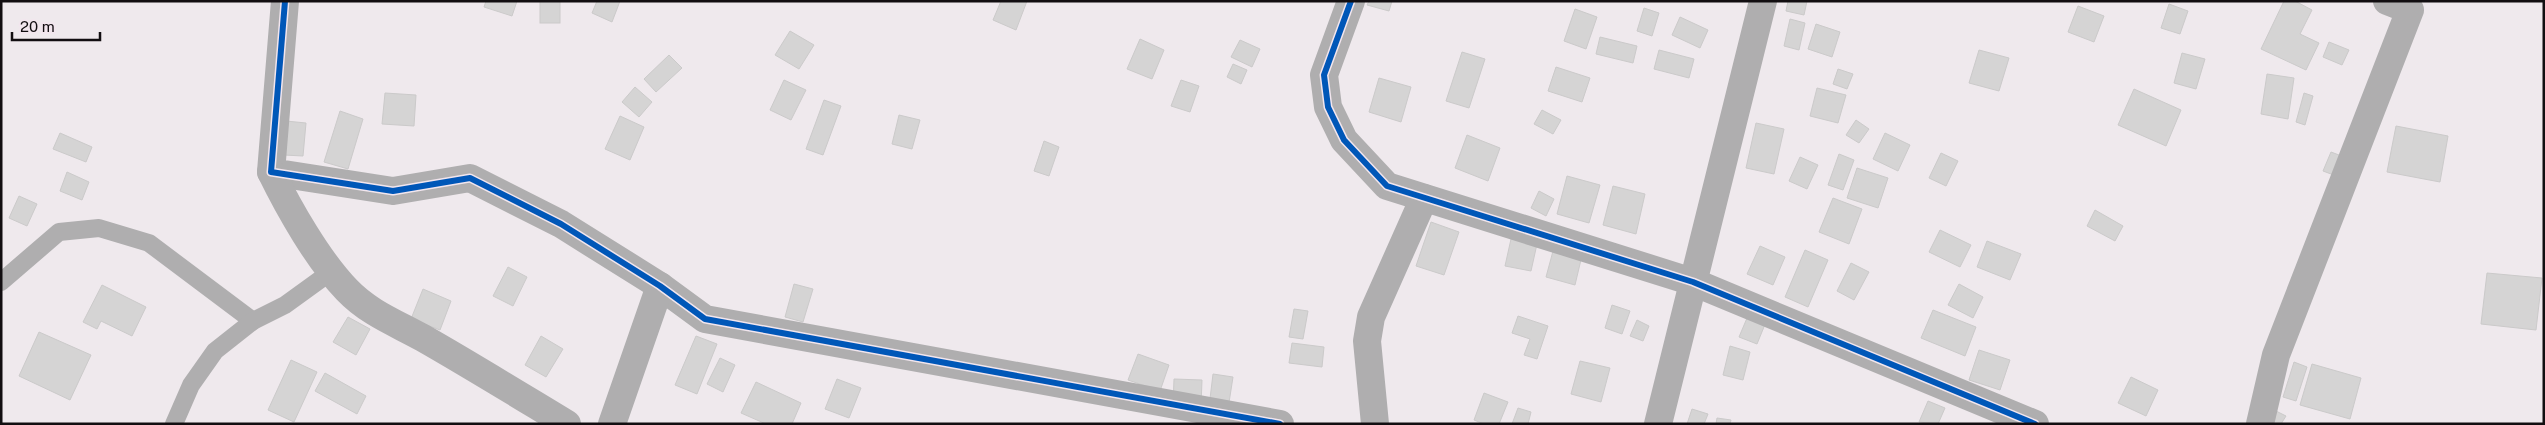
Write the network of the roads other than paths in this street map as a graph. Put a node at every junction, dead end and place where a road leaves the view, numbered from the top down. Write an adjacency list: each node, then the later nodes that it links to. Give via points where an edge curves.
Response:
1 (285, 1): 5 (street)
2 (1351, 1): 6 (street, via 1324,76 1328,106 1344,140 1387,186)
3 (1763, 1): 9 (street)
4 (2387, 1): 19 (street, via 2410,10 2276,355)
5 (271, 172): 7 (street, via 286,203); 10 (street, via 393,191 470,178 561,224)
6 (1424, 198): 9 (street); 16 (street, via 1371,317 1367,341)
7 (332, 271): 11 (lane, via 285,305); 13 (street, via 346,290 371,311 423,338)
8 (1, 282): 11 (lane, via 59,232 99,228 149,243)
9 (1693, 282): 17 (street); 18 (street)
10 (660, 286): 14 (street); 15 (street, via 705,319)
11 (253, 321): 12 (lane, via 215,351 191,386)
12 (174, 424)
13 (567, 424)
14 (612, 424)
15 (1280, 424)
16 (1374, 424)
17 (1658, 424)
18 (2035, 424)
19 (2260, 424)

